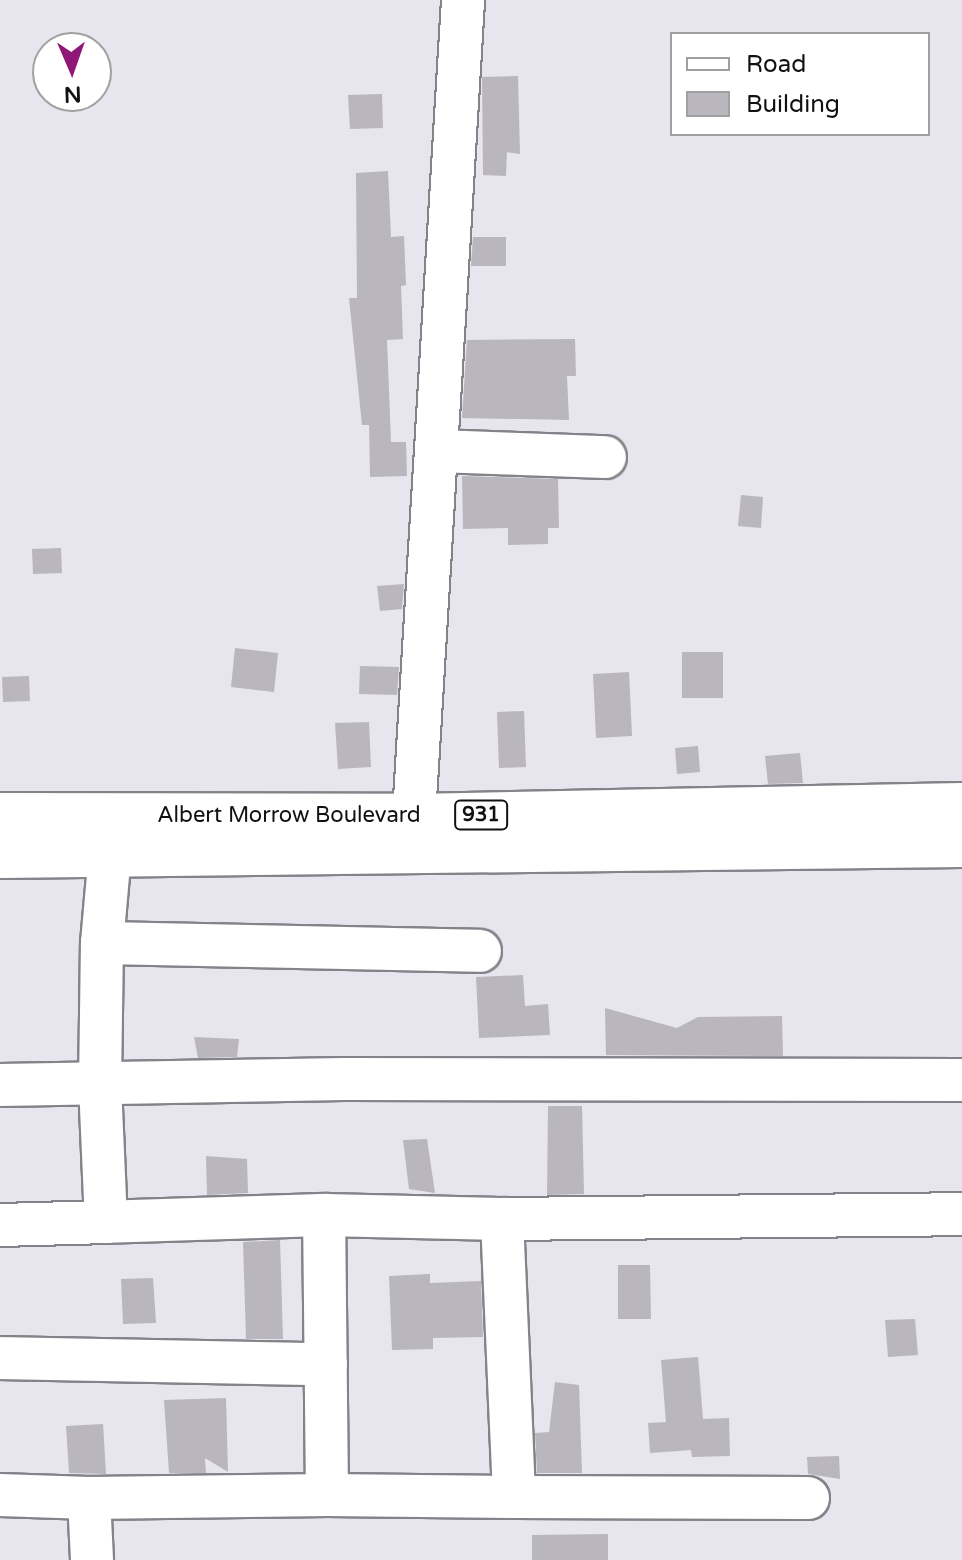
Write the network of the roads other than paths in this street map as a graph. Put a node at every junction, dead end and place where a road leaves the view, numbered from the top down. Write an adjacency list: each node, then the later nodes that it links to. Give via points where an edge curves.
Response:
1 (463, 0): 2 (street)
2 (438, 451): 3 (street); 6 (street)
3 (605, 457)
4 (962, 805): 6 (highway, Albert Morrow Boulevard / 931)
5 (0, 815): 6 (highway, Albert Morrow Boulevard / 931)
6 (414, 816)
7 (962, 845): 8 (highway, Albert Morrow Boulevard / 931)
8 (110, 854): 9 (highway, Albert Morrow Boulevard / 931); 10 (street)
9 (0, 856)
10 (102, 943): 11 (street); 14 (street)
11 (480, 951)
12 (962, 1080): 14 (street, via 344,1079)
13 (0, 1085): 14 (street)
14 (100, 1085): 18 (street)
15 (962, 1214): 17 (street)
16 (324, 1215): 17 (street); 18 (street); 21 (street)
17 (502, 1219): 24 (street)
18 (106, 1222): 19 (street)
19 (0, 1225)
20 (0, 1358): 21 (street)
21 (326, 1364): 23 (street)
22 (0, 1495): 25 (street)
23 (327, 1495): 24 (street); 25 (street)
24 (514, 1497): 26 (street)
25 (89, 1498): 27 (street)
26 (808, 1498)
27 (92, 1560)

